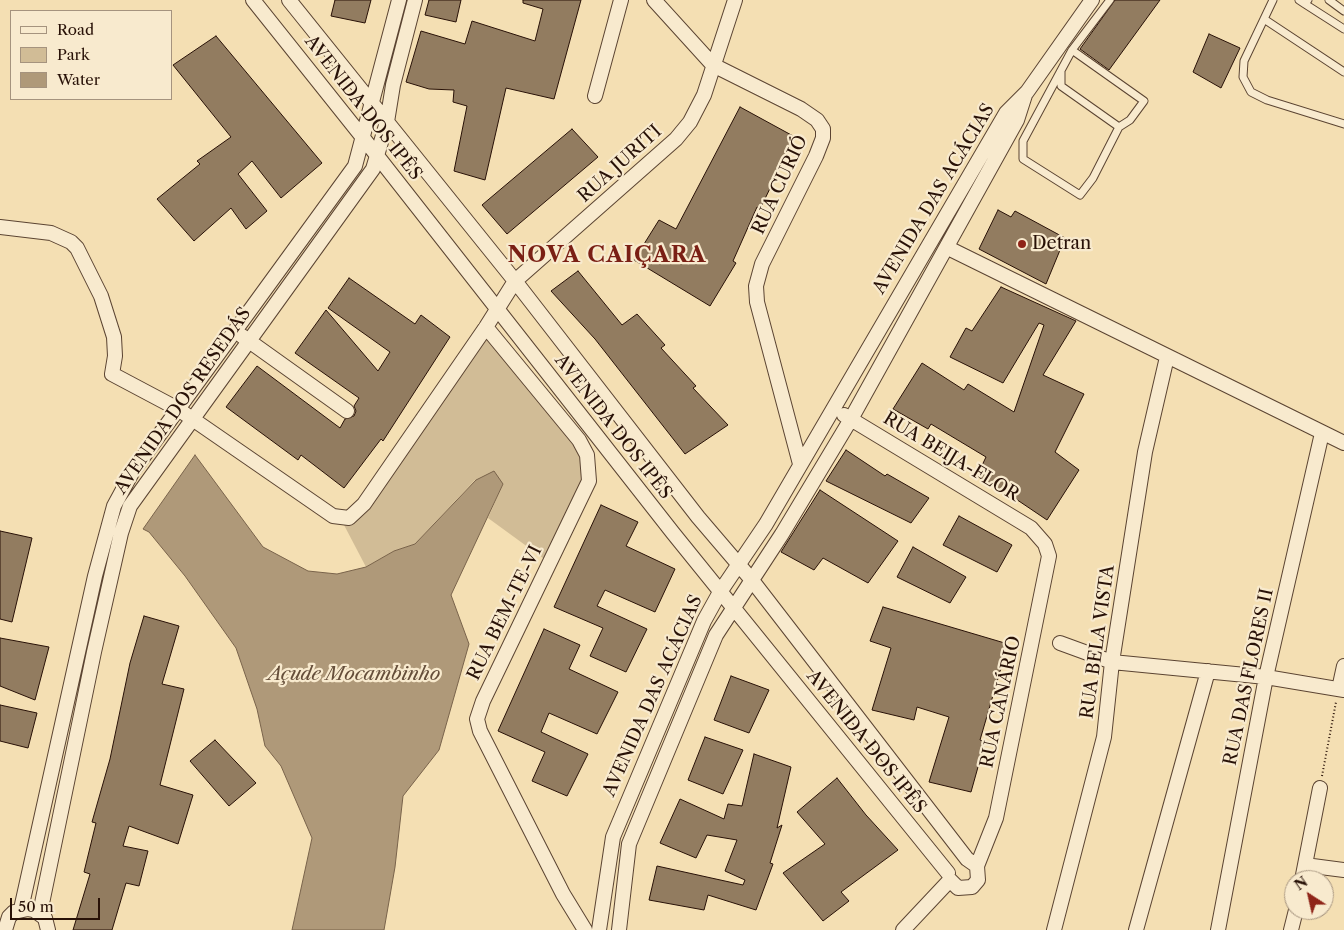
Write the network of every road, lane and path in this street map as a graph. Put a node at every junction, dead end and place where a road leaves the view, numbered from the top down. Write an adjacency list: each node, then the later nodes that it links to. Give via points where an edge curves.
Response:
1 (252, 0): 26 (street, AVENIDA DOS IPÊS)
2 (289, 0): 22 (street, AVENIDA DOS IPÊS)
3 (399, 0): 22 (street, AVENIDA DOS RESEDÁS)
4 (415, 0): 23 (street, AVENIDA DOS RESEDÁS)
5 (621, 0): 21 (street)
6 (654, 0): 17 (street, RUA CURIÓ)
7 (735, 0): 17 (street, RUA JURITI)
8 (1092, 0): 20 (street)
9 (1110, 0): 16 (lane)
10 (1329, 0): 13 (lane)
11 (1271, 1): 14 (lane)
12 (1304, 1): 15 (lane)
13 (1344, 11)
14 (1264, 19): 19 (lane); 24 (lane, via 1244,61 1243,77 1251,92)
15 (1344, 29)
16 (1072, 50): 18 (lane); 25 (lane, via 1144,101 1130,120)
17 (713, 65): 30 (street, RUA JURITI, via 704,95 690,122 676,139); 43 (street, RUA CURIÓ, via 801,109 817,120 822,129 823,138 816,156 762,264 756,286 757,302)
18 (1062, 69): 25 (lane, via 1061,86); 25 (lane, via 1023,141 1023,159 1080,195 1093,178)
19 (1344, 72)
20 (1026, 92): 29 (street, AVENIDA DAS ACÁCIAS, via 1017,120); 37 (street, AVENIDA DAS ACÁCIAS, via 1006,113)
21 (595, 96)
22 (372, 103): 23 (street, AVENIDA DOS IPÊS); 26 (street, AVENIDA DOS RESEDÁS)
23 (387, 122): 27 (street, AVENIDA DOS RESEDÁS); 30 (street, AVENIDA DOS IPÊS)
24 (1344, 124)
25 (1119, 127)
26 (364, 139): 27 (street, AVENIDA DOS IPÊS); 33 (street, AVENIDA DOS RESEDÁS, via 355,166)
27 (377, 156): 31 (street, AVENIDA DOS IPÊS); 34 (street, AVENIDA DOS RESEDÁS, via 367,179)
28 (0, 228): 36 (street, RUA JURITI, via 51,233 78,248 101,296 114,337 112,374)
29 (948, 248): 35 (street); 40 (street, AVENIDA DAS ACÁCIAS)
30 (515, 281): 31 (street, RUA JURITI); 45 (street, AVENIDA DOS IPÊS, via 569,354)
31 (497, 309): 32 (street, RUA JURITI); 47 (street, AVENIDA DOS IPÊS)
32 (486, 327): 39 (street, RUA JURITI, via 364,504 349,518 332,516); 65 (street, RUA BEM-TE-VI, via 587,454 588,481 483,701 477,720 563,894)
33 (234, 332): 34 (street); 36 (street, AVENIDA DOS RESEDÁS)
34 (248, 340): 38 (street); 39 (street, AVENIDA DOS RESEDÁS)
35 (1167, 358): 41 (street); 50 (street, RUA BELA VISTA, via 1145,452)
36 (178, 409): 39 (street, RUA JURITI); 61 (street, AVENIDA DOS RESEDÁS, via 122,489 106,530)
37 (833, 409): 40 (street, RUA BEIJA-FLOR); 43 (street, AVENIDA DAS ACÁCIAS)
38 (347, 411)
39 (191, 418): 62 (street, AVENIDA DOS RESEDÁS, via 126,515)
40 (851, 419): 44 (street, RUA BEIJA-FLOR, via 1031,528); 46 (street, AVENIDA DAS ACÁCIAS)
41 (1322, 433): 42 (street); 53 (street, RUA DAS FLORES II)
42 (1344, 443)
43 (800, 464): 45 (street, AVENIDA DAS ACÁCIAS)
44 (1045, 544): 56 (street, RUA CANÁRIO, via 1049,556 1048,569 996,818)
45 (738, 565): 46 (street, AVENIDA DOS IPÊS); 47 (street, AVENIDA DAS ACÁCIAS)
46 (752, 579): 48 (street, AVENIDA DAS ACÁCIAS); 56 (street, AVENIDA DOS IPÊS)
47 (720, 592): 48 (street, AVENIDA DOS IPÊS); 66 (street, AVENIDA DAS ACÁCIAS, via 704,622 613,837)
48 (732, 607): 60 (street, AVENIDA DOS IPÊS); 67 (street, AVENIDA DAS ACÁCIAS, via 712,643 629,844)
49 (1060, 644): 50 (street)
50 (1112, 662): 52 (street); 69 (street, RUA BELA VISTA, via 1104,737)
51 (1344, 666): 54 (street)
52 (1208, 671): 53 (street); 70 (street)
53 (1266, 677): 54 (street); 71 (street, RUA DAS FLORES II)
54 (1341, 689): 55 (path)
55 (1320, 788): 57 (street)
56 (972, 862): 60 (street, via 957,860); 60 (street, AVENIDA DOS IPÊS, via 978,880 972,887 958,888)
57 (1305, 865): 58 (street); 59 (street)
58 (1304, 870)
59 (1344, 870)
60 (949, 876): 68 (street)
61 (21, 909): 62 (street); 63 (street, via 9,917)
62 (40, 913): 64 (street)
63 (5, 930)
64 (48, 930)
65 (585, 930)
66 (599, 930)
67 (619, 930)
68 (903, 930)
69 (1054, 930)
70 (1136, 930)
71 (1218, 930)

